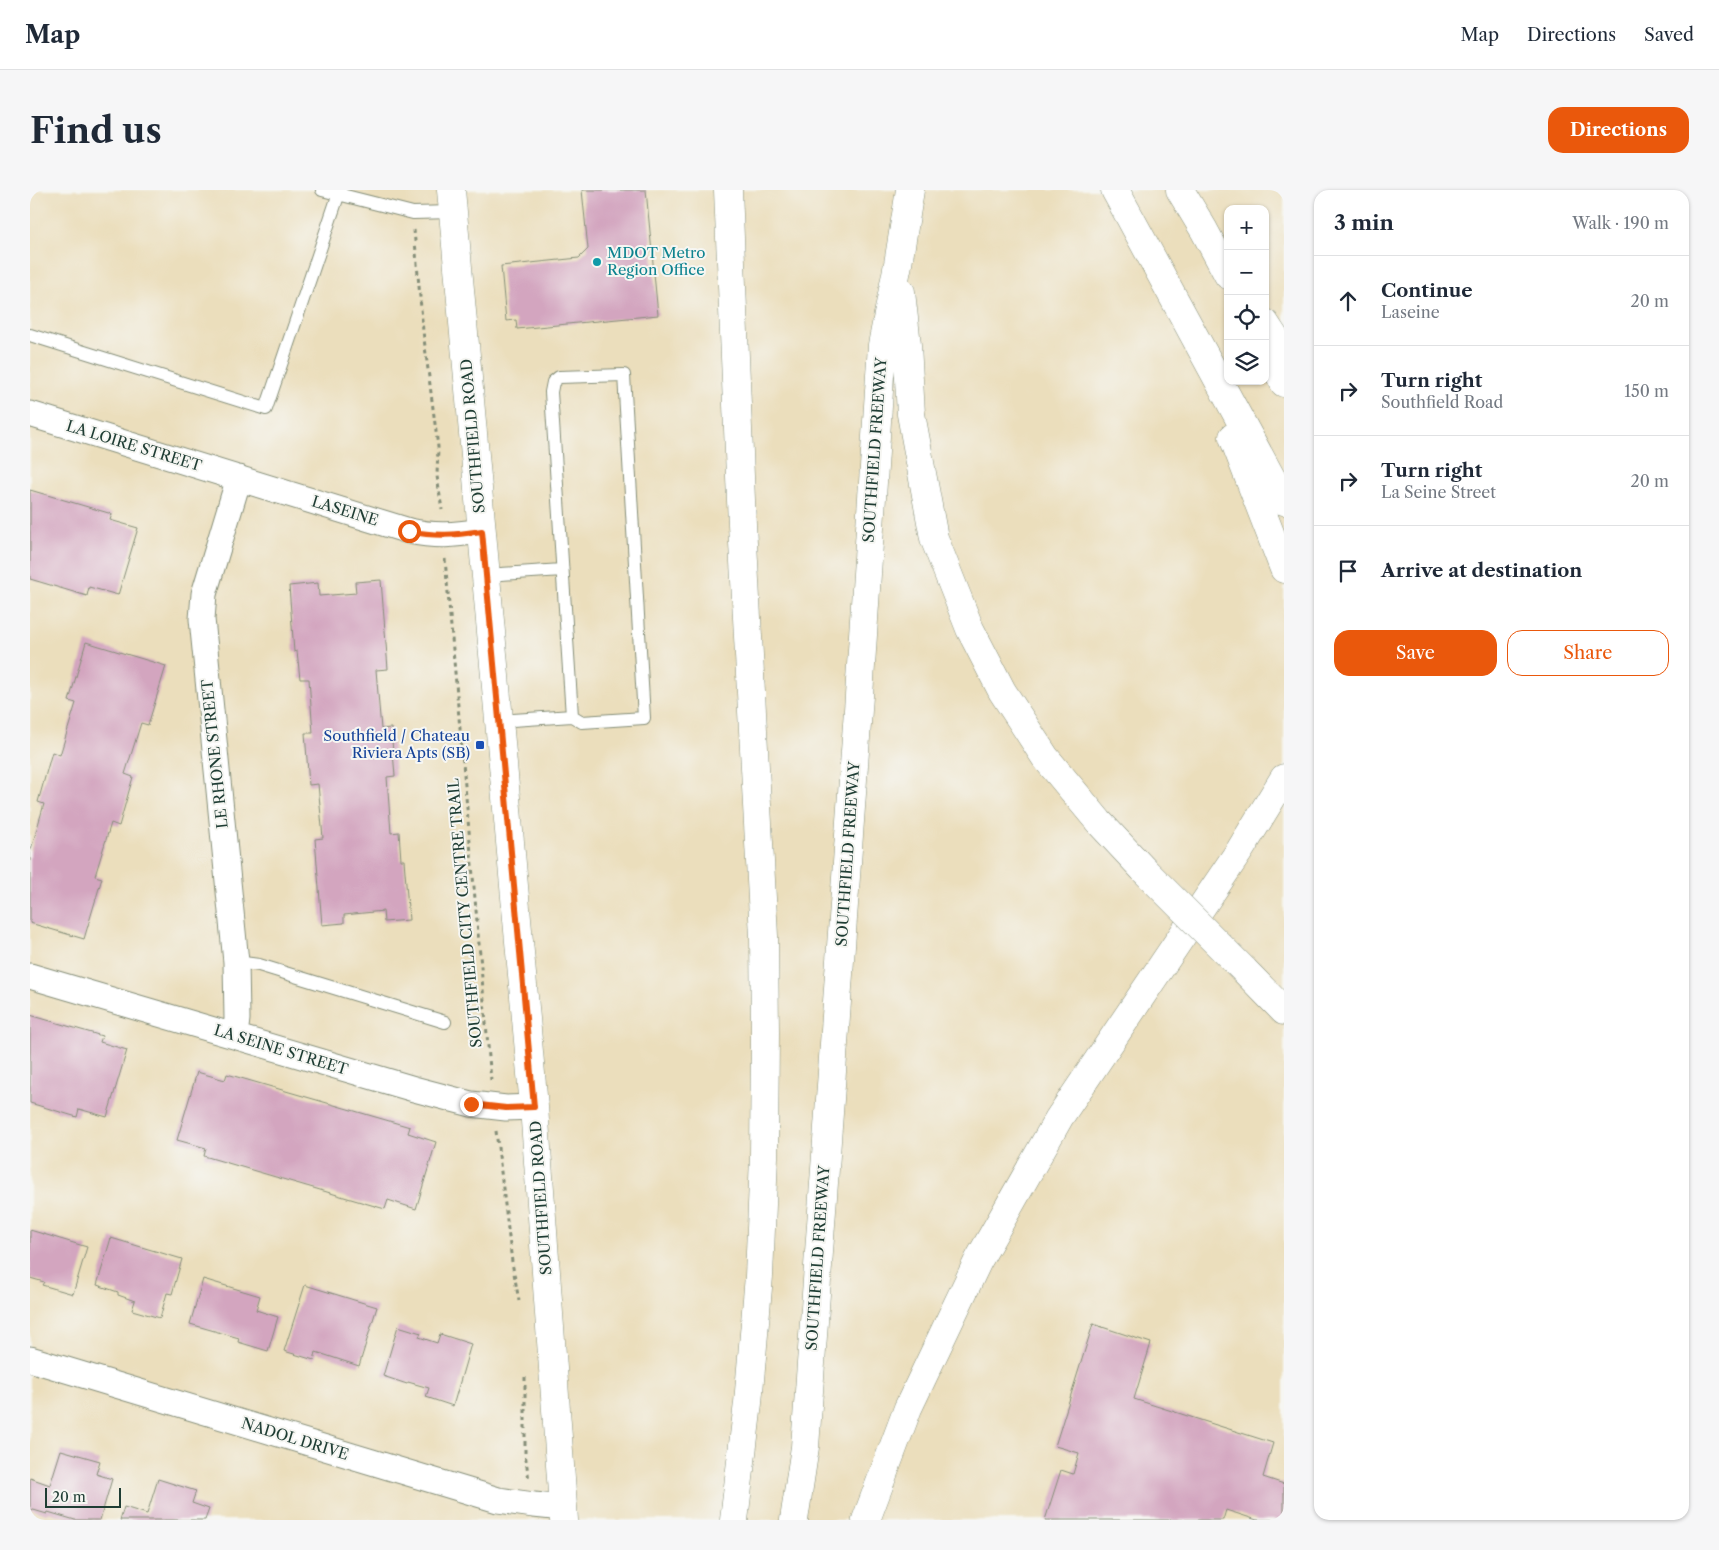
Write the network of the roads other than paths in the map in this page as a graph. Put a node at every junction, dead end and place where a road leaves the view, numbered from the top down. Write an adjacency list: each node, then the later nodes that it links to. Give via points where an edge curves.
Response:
1 (322, 190): 6 (lane)
2 (728, 190): 36 (main road, via 764,936 765,1032 759,1276)
3 (910, 190): 10 (main road, SOUTHFIELD FREEWAY)
4 (1115, 190): 12 (main road)
5 (1180, 190): 8 (main road)
6 (339, 192): 7 (lane, via 413,213); 14 (lane, via 266,409)
7 (452, 201): 21 (main road, SOUTHFIELD ROAD)
8 (1204, 230): 9 (main road); 11 (main road)
9 (1224, 260)
10 (898, 264): 30 (main road, bridge, via 911,414 934,538 970,629 1002,691 1045,757 1099,822); 37 (main road, SOUTHFIELD FREEWAY, via 882,345 806,1427)
11 (1224, 268)
12 (1190, 326): 20 (main road); 22 (main road)
13 (1269, 329): 15 (main road)
14 (30, 334)
15 (1284, 352)
16 (1269, 355): 17 (main road)
17 (1284, 383)
18 (30, 414): 19 (street, LA LOIRE STREET)
19 (239, 478): 21 (street, LASEINE, via 409,531 444,536); 28 (street, LE RHONE STREET, via 204,594 202,619)
20 (1284, 500)
21 (482, 531): 24 (main road, SOUTHFIELD ROAD)
22 (1284, 569)
23 (562, 570): 24 (lane); 25 (lane); 25 (lane, via 553,382 560,377 624,375 644,718 582,722)
24 (485, 575): 26 (main road, SOUTHFIELD ROAD)
25 (572, 716): 26 (lane)
26 (499, 721): 33 (main road, SOUTHFIELD ROAD)
27 (1284, 778): 38 (main road, via 1240,850 1059,1118 978,1261 908,1408)
28 (236, 962): 31 (lane, via 259,966); 32 (street, LE RHONE STREET)
29 (30, 976): 32 (street, LA SEINE STREET)
30 (1284, 1011)
31 (445, 1022)
32 (236, 1036): 33 (street, LA SEINE STREET, via 471,1104)
33 (534, 1107): 35 (main road, SOUTHFIELD ROAD)
34 (30, 1359): 35 (street, NADOL DRIVE, via 498,1500)
35 (563, 1514)
36 (734, 1520)
37 (794, 1520)
38 (866, 1520)

